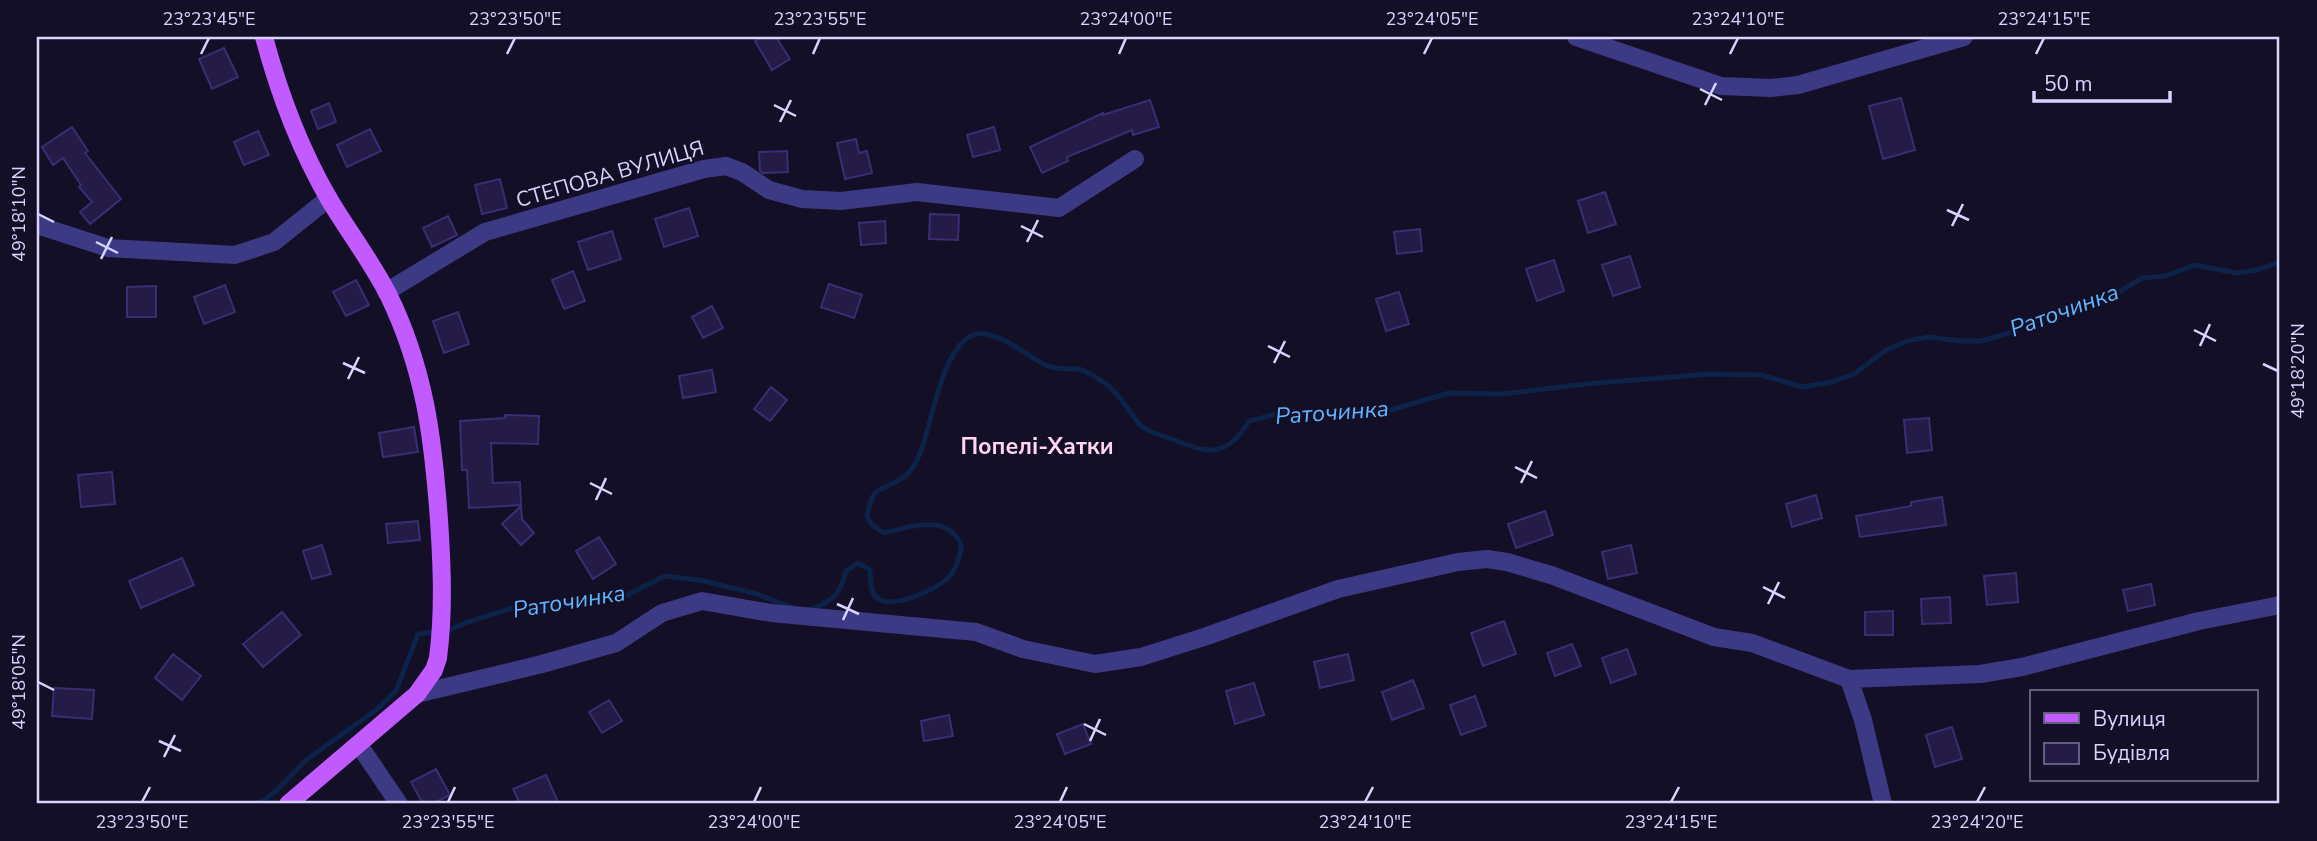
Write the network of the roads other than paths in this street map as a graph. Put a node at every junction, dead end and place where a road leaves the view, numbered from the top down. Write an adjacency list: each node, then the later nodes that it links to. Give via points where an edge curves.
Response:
1 (264, 37): 5 (main road, via 296,135)
2 (1576, 37): 3 (street, via 1721,86 1772,88 1798,85)
3 (1964, 37)
4 (1135, 159): 7 (street, СТЕПОВА ВУЛИЦЯ, via 1059,208 917,192 841,201 802,200 769,190 726,166 704,169 485,232)
5 (329, 198): 6 (street, via 274,242 235,255 107,248); 7 (main road)
6 (37, 225)
7 (386, 292): 10 (main road, via 424,390 434,454 443,580 440,641 434,670)
8 (2280, 605): 9 (street, via 1991,673)
9 (1849, 679): 10 (street, via 1752,643 1714,637 1551,575 1487,559 1338,589 1140,657 1095,664 1023,649 976,632 771,613 702,601 662,613 616,643); 14 (street)
10 (417, 694): 11 (main road)
11 (359, 745): 12 (main road); 13 (street)
12 (288, 804)
13 (398, 804)
14 (1882, 804)

